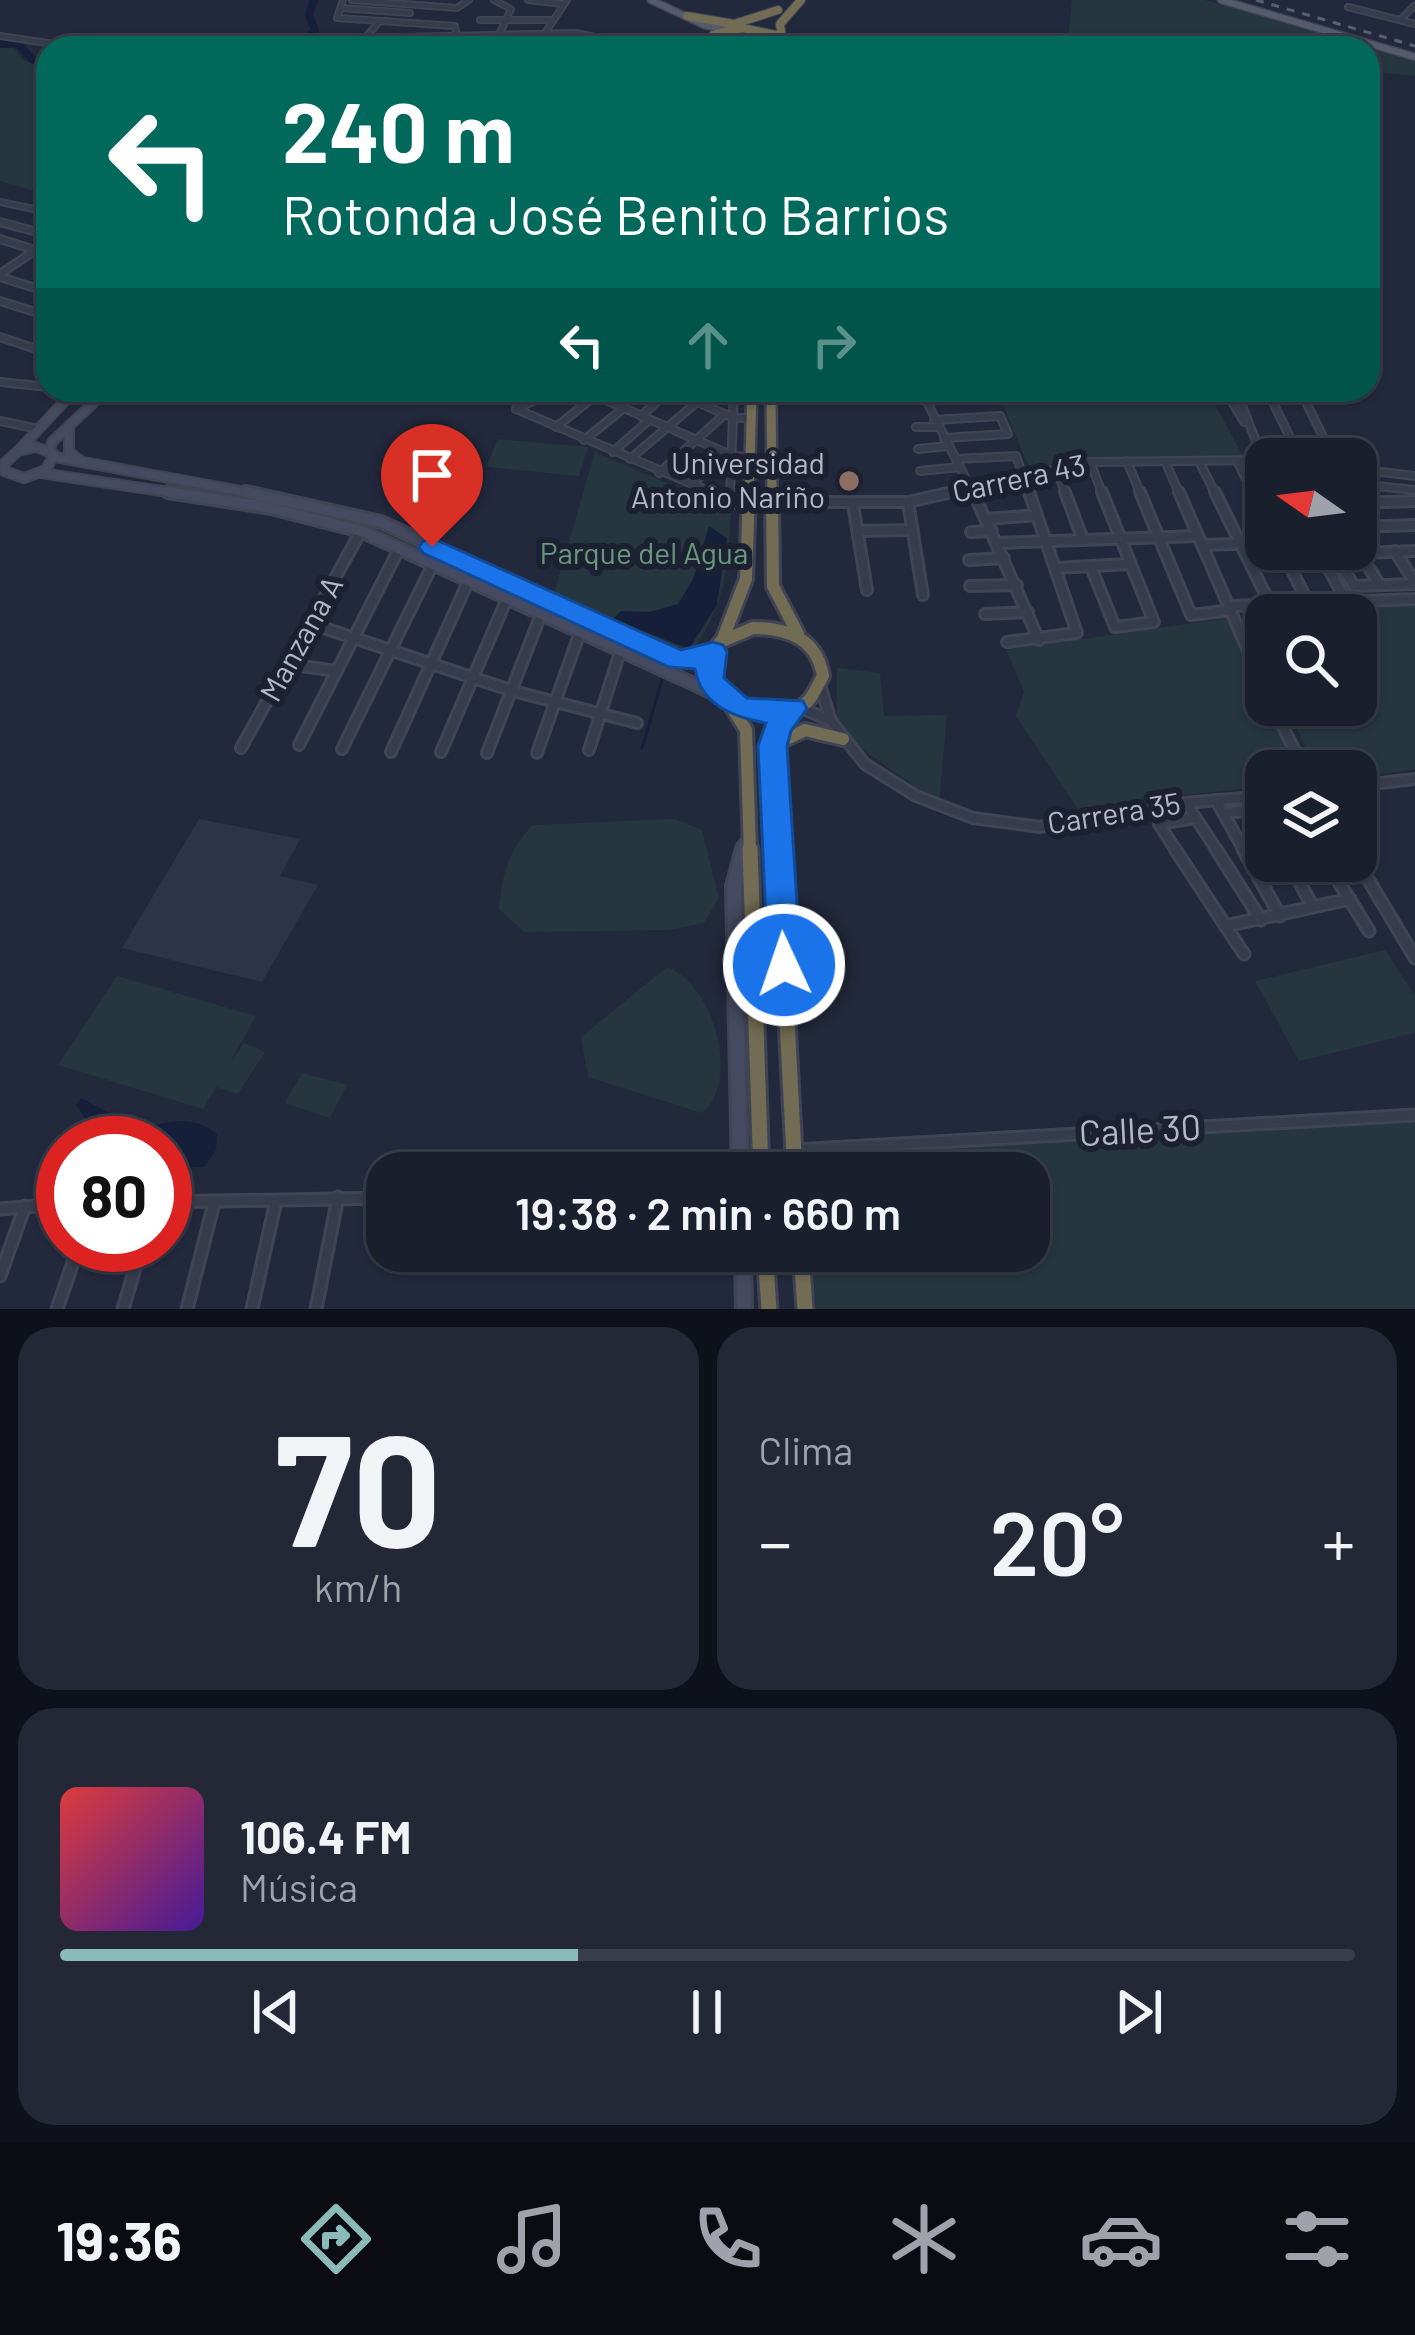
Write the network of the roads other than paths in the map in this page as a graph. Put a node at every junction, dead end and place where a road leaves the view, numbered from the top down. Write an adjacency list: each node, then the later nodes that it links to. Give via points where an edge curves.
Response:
1 (343, 0): 18 (street)
2 (352, 0): 10 (street)
3 (469, 0): 15 (street, via 458,8)
4 (485, 0): 11 (street)
5 (528, 0): 14 (street)
6 (652, 0): 22 (main road)
7 (790, 0): 20 (highway)
8 (801, 0): 48 (highway, via 780,24)
9 (1221, 0): 49 (main road)
10 (382, 1): 12 (street); 19 (street)
11 (499, 1): 25 (street, via 511,9)
12 (397, 2): 13 (street)
13 (419, 2): 15 (street); 21 (street)
14 (566, 2): 26 (street)
15 (443, 3)
16 (1414, 6): 27 (street)
17 (1348, 7): 27 (street)
18 (341, 8): 19 (street); 23 (street, via 337,17)
19 (374, 10): 21 (street); 23 (street)
20 (778, 10): 22 (highway, via 745,22); 33 (highway)
21 (410, 13): 29 (street)
22 (687, 16): 32 (main road)
23 (366, 20): 28 (street)
24 (480, 20): 25 (street)
25 (507, 20): 26 (street); 37 (street)
26 (550, 20): 36 (street)
27 (1400, 20): 31 (street)
28 (380, 21): 29 (street); 39 (street)
29 (403, 22): 30 (street); 40 (street)
30 (424, 24): 41 (street); 42 (street, via 458,28)
31 (1415, 24)
32 (704, 26): 34 (main road); 45 (main road)
33 (742, 28): 34 (highway); 47 (highway)
34 (730, 30): 46 (highway)
35 (356, 34): 39 (street)
36 (542, 34): 37 (street); 44 (street)
37 (500, 35): 43 (street)
38 (0, 36): 50 (street)
39 (366, 36)
40 (393, 36)
41 (422, 36)
42 (457, 36)
43 (471, 36)
44 (600, 36)
45 (708, 36)
46 (717, 36)
47 (773, 36)
48 (782, 36)
49 (1344, 36)
50 (36, 41)
51 (1380, 47): 52 (main road)
52 (1415, 57)
53 (0, 202): 54 (street)
54 (36, 210)
55 (0, 222): 56 (street)
56 (18, 226): 57 (street); 58 (street)
57 (36, 231)
58 (0, 238): 59 (street)
59 (35, 250): 60 (street)
60 (0, 276): 61 (street)
61 (36, 286)
62 (0, 301): 63 (street)
63 (36, 312)
64 (0, 337): 65 (street)
65 (36, 348)
66 (0, 382): 67 (street)
67 (36, 386)
68 (64, 402): 94 (main road)
69 (94, 402): 90 (main road)
70 (532, 402): 91 (street, via 516,410)
71 (587, 402): 91 (street)
72 (659, 402): 86 (street)
73 (695, 402): 92 (street)
74 (698, 402): 85 (street)
75 (732, 402): 85 (street)
76 (753, 402): 87 (highway)
77 (771, 402): 132 (highway)
78 (926, 402): 89 (street)
79 (1232, 402): 95 (street)
80 (1241, 402): 96 (street)
81 (1273, 402): 97 (street)
82 (1306, 402): 98 (street)
83 (613, 403): 84 (street)
84 (624, 408): 86 (street); 99 (street)
85 (730, 416): 87 (street); 100 (street); 106 (street)
86 (645, 418): 92 (street); 103 (street)
87 (754, 418): 107 (highway)
88 (0, 421): 94 (street)
89 (936, 423): 93 (street); 101 (street); 101 (street, via 1000,416 1008,434)
90 (69, 425): 105 (main road); 117 (main road, via 69,452)
91 (556, 427): 99 (street)
92 (667, 428): 100 (street); 109 (street)
93 (916, 428)
94 (38, 429): 104 (main road)
95 (1253, 438)
96 (1254, 438)
97 (1290, 438)
98 (1324, 438)
99 (584, 440): 103 (street)
100 (696, 440): 106 (street); 121 (street)
101 (946, 442): 102 (street); 116 (street)
102 (918, 449)
103 (613, 452): 109 (street)
104 (16, 453): 105 (main road, via 36,447); 108 (main road); 123 (main road)
105 (52, 454): 117 (main road); 122 (main road)
106 (729, 454): 107 (street); 127 (street); 135 (street)
107 (752, 457): 138 (highway)
108 (0, 459)
109 (630, 459): 121 (street)
110 (1236, 460): 111 (street, Carrera 43); 114 (street, Carrera 43); 126 (street)
111 (1245, 460)
112 (1127, 461): 113 (street, Carrera 43); 115 (street, Carrera 43); 150 (street)
113 (1165, 461): 114 (street, Carrera 43); 153 (street)
114 (1199, 461): 155 (street)
115 (1090, 462): 119 (street, Carrera 43); 149 (street)
116 (958, 463): 118 (street); 125 (street, via 1016,455); 129 (street)
117 (89, 466): 141 (main road, via 309,501)
118 (920, 470)
119 (1057, 471): 125 (street, Carrera 43); 151 (street)
120 (1377, 471): 124 (street)
121 (659, 472): 127 (street)
122 (40, 473): 123 (main road); 137 (main road)
123 (4, 474)
124 (1415, 476)
125 (1025, 478): 129 (street, Carrera 43); 139 (street)
126 (1245, 478)
127 (691, 486): 135 (street)
128 (1377, 486): 130 (street)
129 (971, 488): 133 (street, Carrera 43); 140 (street)
130 (1415, 490)
131 (1415, 501): 134 (street)
132 (773, 502): 136 (street, Carrera 43); 190 (highway, via 773,586 788,622)
133 (908, 502): 136 (street, Carrera 43); 144 (street)
134 (1377, 502)
135 (730, 503): 138 (street)
136 (853, 504): 146 (street)
137 (271, 508): 141 (main road); 145 (main road)
138 (748, 508): 192 (highway, via 746,579)
139 (1037, 515): 140 (street); 152 (street)
140 (986, 519): 147 (street)
141 (381, 522): 192 (main road, via 678,660)
142 (1415, 525): 143 (street)
143 (1377, 526)
144 (913, 530): 146 (street); 176 (street)
145 (361, 531): 157 (main road); 185 (street, Manzana A)
146 (859, 531): 174 (street)
147 (992, 531): 148 (street); 154 (street)
148 (971, 532)
149 (1119, 538): 150 (street); 151 (street); 164 (street)
150 (1157, 538): 153 (street); 181 (street, via 1191,615)
151 (1083, 540): 152 (street)
152 (1045, 541): 154 (street); 166 (street)
153 (1200, 541): 155 (street); 181 (street)
154 (998, 543): 161 (street)
155 (1241, 543): 156 (street); 175 (street)
156 (1245, 543)
157 (399, 548): 163 (main road); 186 (street)
158 (1395, 551): 159 (street); 160 (street); 170 (street)
159 (1415, 551)
160 (1377, 552)
161 (1004, 558): 162 (street); 171 (street)
162 (969, 560)
163 (433, 564): 169 (main road); 193 (street)
164 (1130, 564): 165 (street); 165 (street, via 1154,622 1115,627)
165 (1091, 567): 166 (street)
166 (1055, 568): 188 (street, via 1076,633)
167 (1342, 570): 173 (street, via 1353,586)
168 (1370, 570): 173 (street)
169 (468, 582): 178 (main road); 196 (street)
170 (1415, 584): 173 (street)
171 (1017, 585): 172 (street); 182 (street)
172 (970, 586)
173 (1380, 586)
174 (866, 590)
175 (1265, 594)
176 (922, 595)
177 (1415, 599): 179 (street)
178 (506, 601): 184 (main road); 198 (street)
179 (1377, 601)
180 (1245, 607): 181 (street)
181 (1232, 608): 189 (street)
182 (1028, 613): 183 (street); 188 (street)
183 (985, 614)
184 (540, 617): 187 (main road); 200 (street)
185 (312, 624): 186 (street); 195 (street, Manzana A)
186 (352, 635): 193 (street); 197 (street)
187 (580, 635): 194 (main road); 202 (street)
188 (1040, 640): 191 (street)
189 (1245, 640)
190 (808, 643): 192 (highway, via 765,628); 199 (highway, via 823,666)
191 (1007, 643)
192 (718, 647): 201 (highway, via 709,675)
193 (392, 651): 196 (street); 211 (street)
194 (620, 652): 201 (main road); 204 (street)
195 (288, 664): 197 (street); 210 (street, Manzana A)
196 (432, 664): 198 (street); 213 (street)
197 (336, 671): 208 (street)
198 (471, 677): 200 (street); 214 (street)
199 (820, 685): 203 (highway); 205 (street, Carrera 35)
200 (513, 691): 202 (street); 216 (street)
201 (726, 700): 203 (highway, via 760,712); 225 (highway, via 746,730)
202 (556, 704): 204 (street); 215 (street)
203 (795, 707): 205 (street); 209 (highway)
204 (600, 714): 206 (street); 212 (street)
205 (831, 721): 207 (street, Carrera 35)
206 (637, 723)
207 (842, 739): 209 (highway, via 805,730); 221 (street, Carrera 35, via 907,793 971,819 1080,824)
208 (298, 745)
209 (773, 746): 238 (highway)
210 (242, 748)
211 (342, 749)
212 (589, 750)
213 (391, 752)
214 (441, 752)
215 (537, 753)
216 (488, 754)
217 (1415, 779): 218 (street)
218 (1377, 784)
219 (1245, 798): 220 (street, Carrera 35)
220 (1216, 800): 221 (street, Carrera 35); 223 (street)
221 (1186, 802): 224 (street)
222 (1245, 811): 223 (street)
223 (1223, 813): 231 (street)
224 (1195, 818): 232 (street); 233 (street, via 1159,824)
225 (749, 829): 239 (main road, via 734,886); 240 (highway)
226 (1299, 882): 230 (street)
227 (1339, 882): 229 (street)
228 (1370, 882): 236 (street)
229 (1350, 899): 230 (street); 234 (street)
230 (1313, 907): 231 (street)
231 (1280, 916): 232 (street)
232 (1261, 920): 233 (street)
233 (1225, 926): 235 (street)
234 (1369, 931)
235 (1244, 954)
236 (1415, 958)
237 (1415, 1115): 238 (street, Calle 30)
238 (794, 1150)
239 (740, 1152)
240 (760, 1152)
241 (338, 1197): 242 (street); 243 (street); 259 (street)
242 (366, 1198)
243 (276, 1201): 245 (street); 258 (street)
244 (192, 1203): 245 (street)
245 (214, 1203): 257 (street)
246 (36, 1205): 247 (street)
247 (25, 1206): 248 (street); 254 (street)
248 (0, 1209)
249 (70, 1272): 255 (street)
250 (134, 1272): 256 (street)
251 (743, 1272): 260 (main road)
252 (766, 1272): 261 (highway)
253 (803, 1272): 262 (highway)
254 (0, 1276)
255 (57, 1309)
256 (123, 1309)
257 (187, 1309)
258 (252, 1309)
259 (316, 1309)
260 (744, 1309)
261 (769, 1309)
262 (806, 1309)

